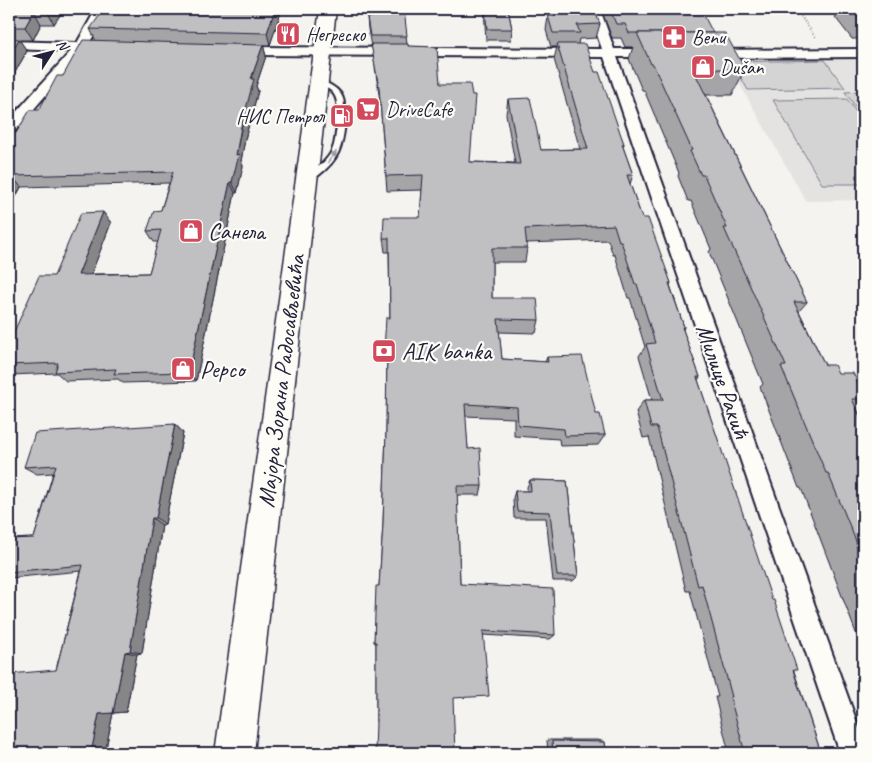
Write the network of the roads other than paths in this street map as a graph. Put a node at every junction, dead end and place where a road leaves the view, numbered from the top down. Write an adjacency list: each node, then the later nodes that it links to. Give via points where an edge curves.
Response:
1 (102, 9): 5 (street)
2 (328, 9): 8 (main road, Мајора Зорана Радосављевића)
3 (594, 9): 10 (street, Милице Ракић)
4 (9, 45): 5 (street)
5 (81, 47): 6 (street); 16 (street)
6 (123, 48)
7 (228, 51): 8 (street)
8 (322, 53): 10 (street); 13 (main road, Мајора Зорана Радосављевића)
9 (863, 53): 12 (street)
10 (608, 54): 11 (street); 19 (street, Милице Ракић)
11 (670, 54)
12 (699, 54)
13 (318, 82): 14 (lane, via 338,93); 17 (main road, Мајора Зорана Радосављевића)
14 (341, 111)
15 (341, 123): 17 (lane, one-way to 15, via 329,163 338,151)
16 (9, 129)
17 (306, 181): 18 (main road, Мајора Зорана Радосављевића)
18 (234, 753)
19 (854, 753)

